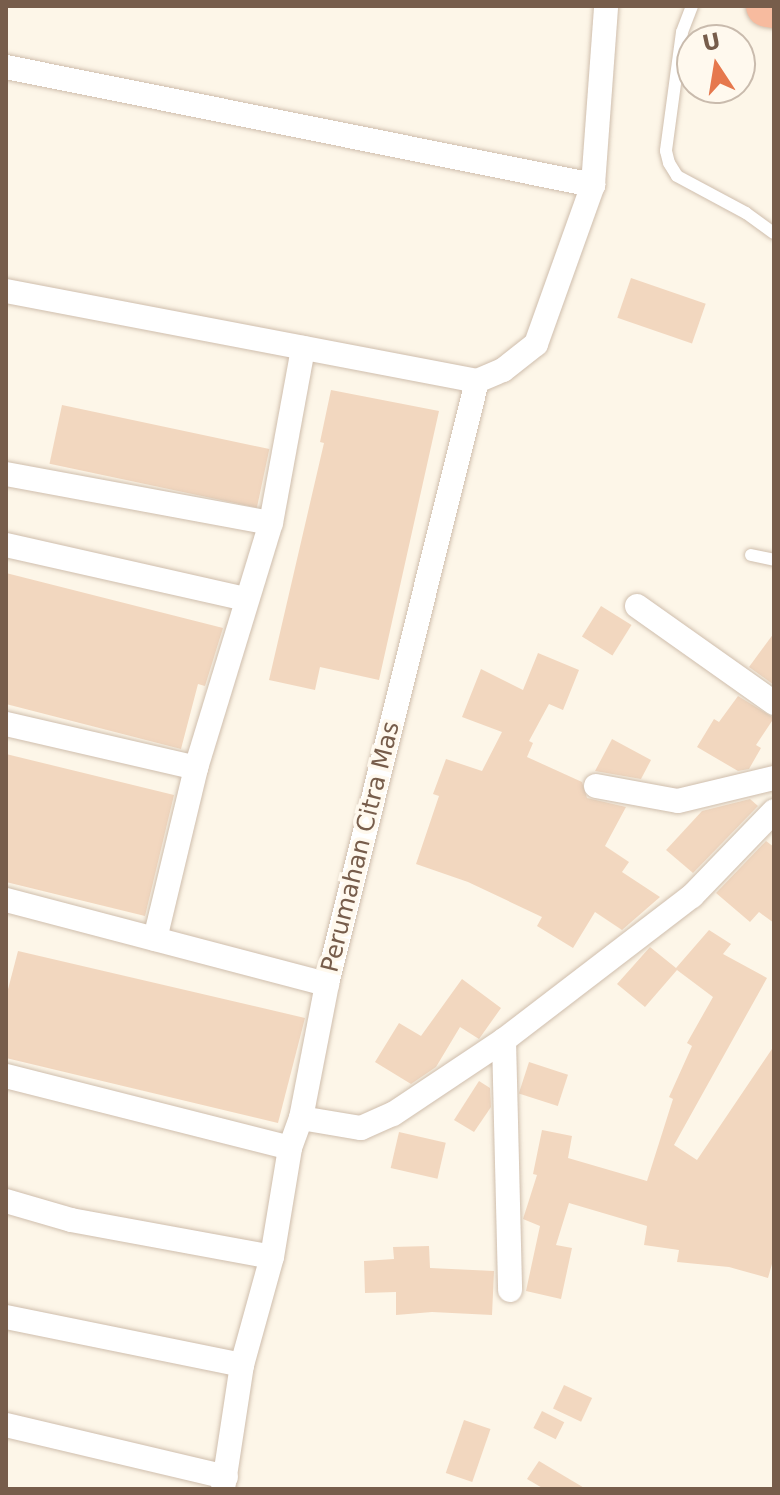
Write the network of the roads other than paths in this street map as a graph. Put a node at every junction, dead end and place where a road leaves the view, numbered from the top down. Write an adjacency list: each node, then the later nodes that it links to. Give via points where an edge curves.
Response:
1 (606, 6): 6 (street)
2 (692, 6): 7 (lane, via 682,32 666,151 669,163 677,176)
3 (767, 6): 4 (highway)
4 (774, 7)
5 (6, 67): 6 (street)
6 (593, 185): 10 (street, via 536,344 503,370)
7 (774, 233)
8 (6, 291): 9 (street)
9 (303, 348): 10 (street); 12 (street)
10 (477, 381): 26 (street, Perumahan Citra Mas)
11 (6, 474): 12 (street)
12 (271, 523): 16 (street)
13 (6, 545): 16 (street)
14 (751, 555): 15 (lane)
15 (774, 560)
16 (245, 599): 20 (street)
17 (637, 606): 18 (street)
18 (774, 703)
19 (6, 724): 20 (street)
20 (196, 768): 25 (street)
21 (774, 778): 22 (street, via 678,801)
22 (596, 786)
23 (771, 822): 27 (street, via 692,896)
24 (6, 901): 25 (street)
25 (155, 939): 26 (street)
26 (327, 984): 29 (street, Perumahan Citra Mas)
27 (504, 1040): 29 (street, via 373,1126); 33 (street)
28 (6, 1076): 30 (street)
29 (301, 1118): 30 (street, Perumahan Citra Mas)
30 (290, 1148): 32 (street, Perumahan Citra Mas)
31 (6, 1201): 32 (street, via 71,1220)
32 (272, 1257): 35 (street, Perumahan Citra Mas)
33 (510, 1290)
34 (6, 1317): 35 (street)
35 (242, 1365): 37 (street, Perumahan Citra Mas)
36 (6, 1425): 37 (street)
37 (225, 1483)

